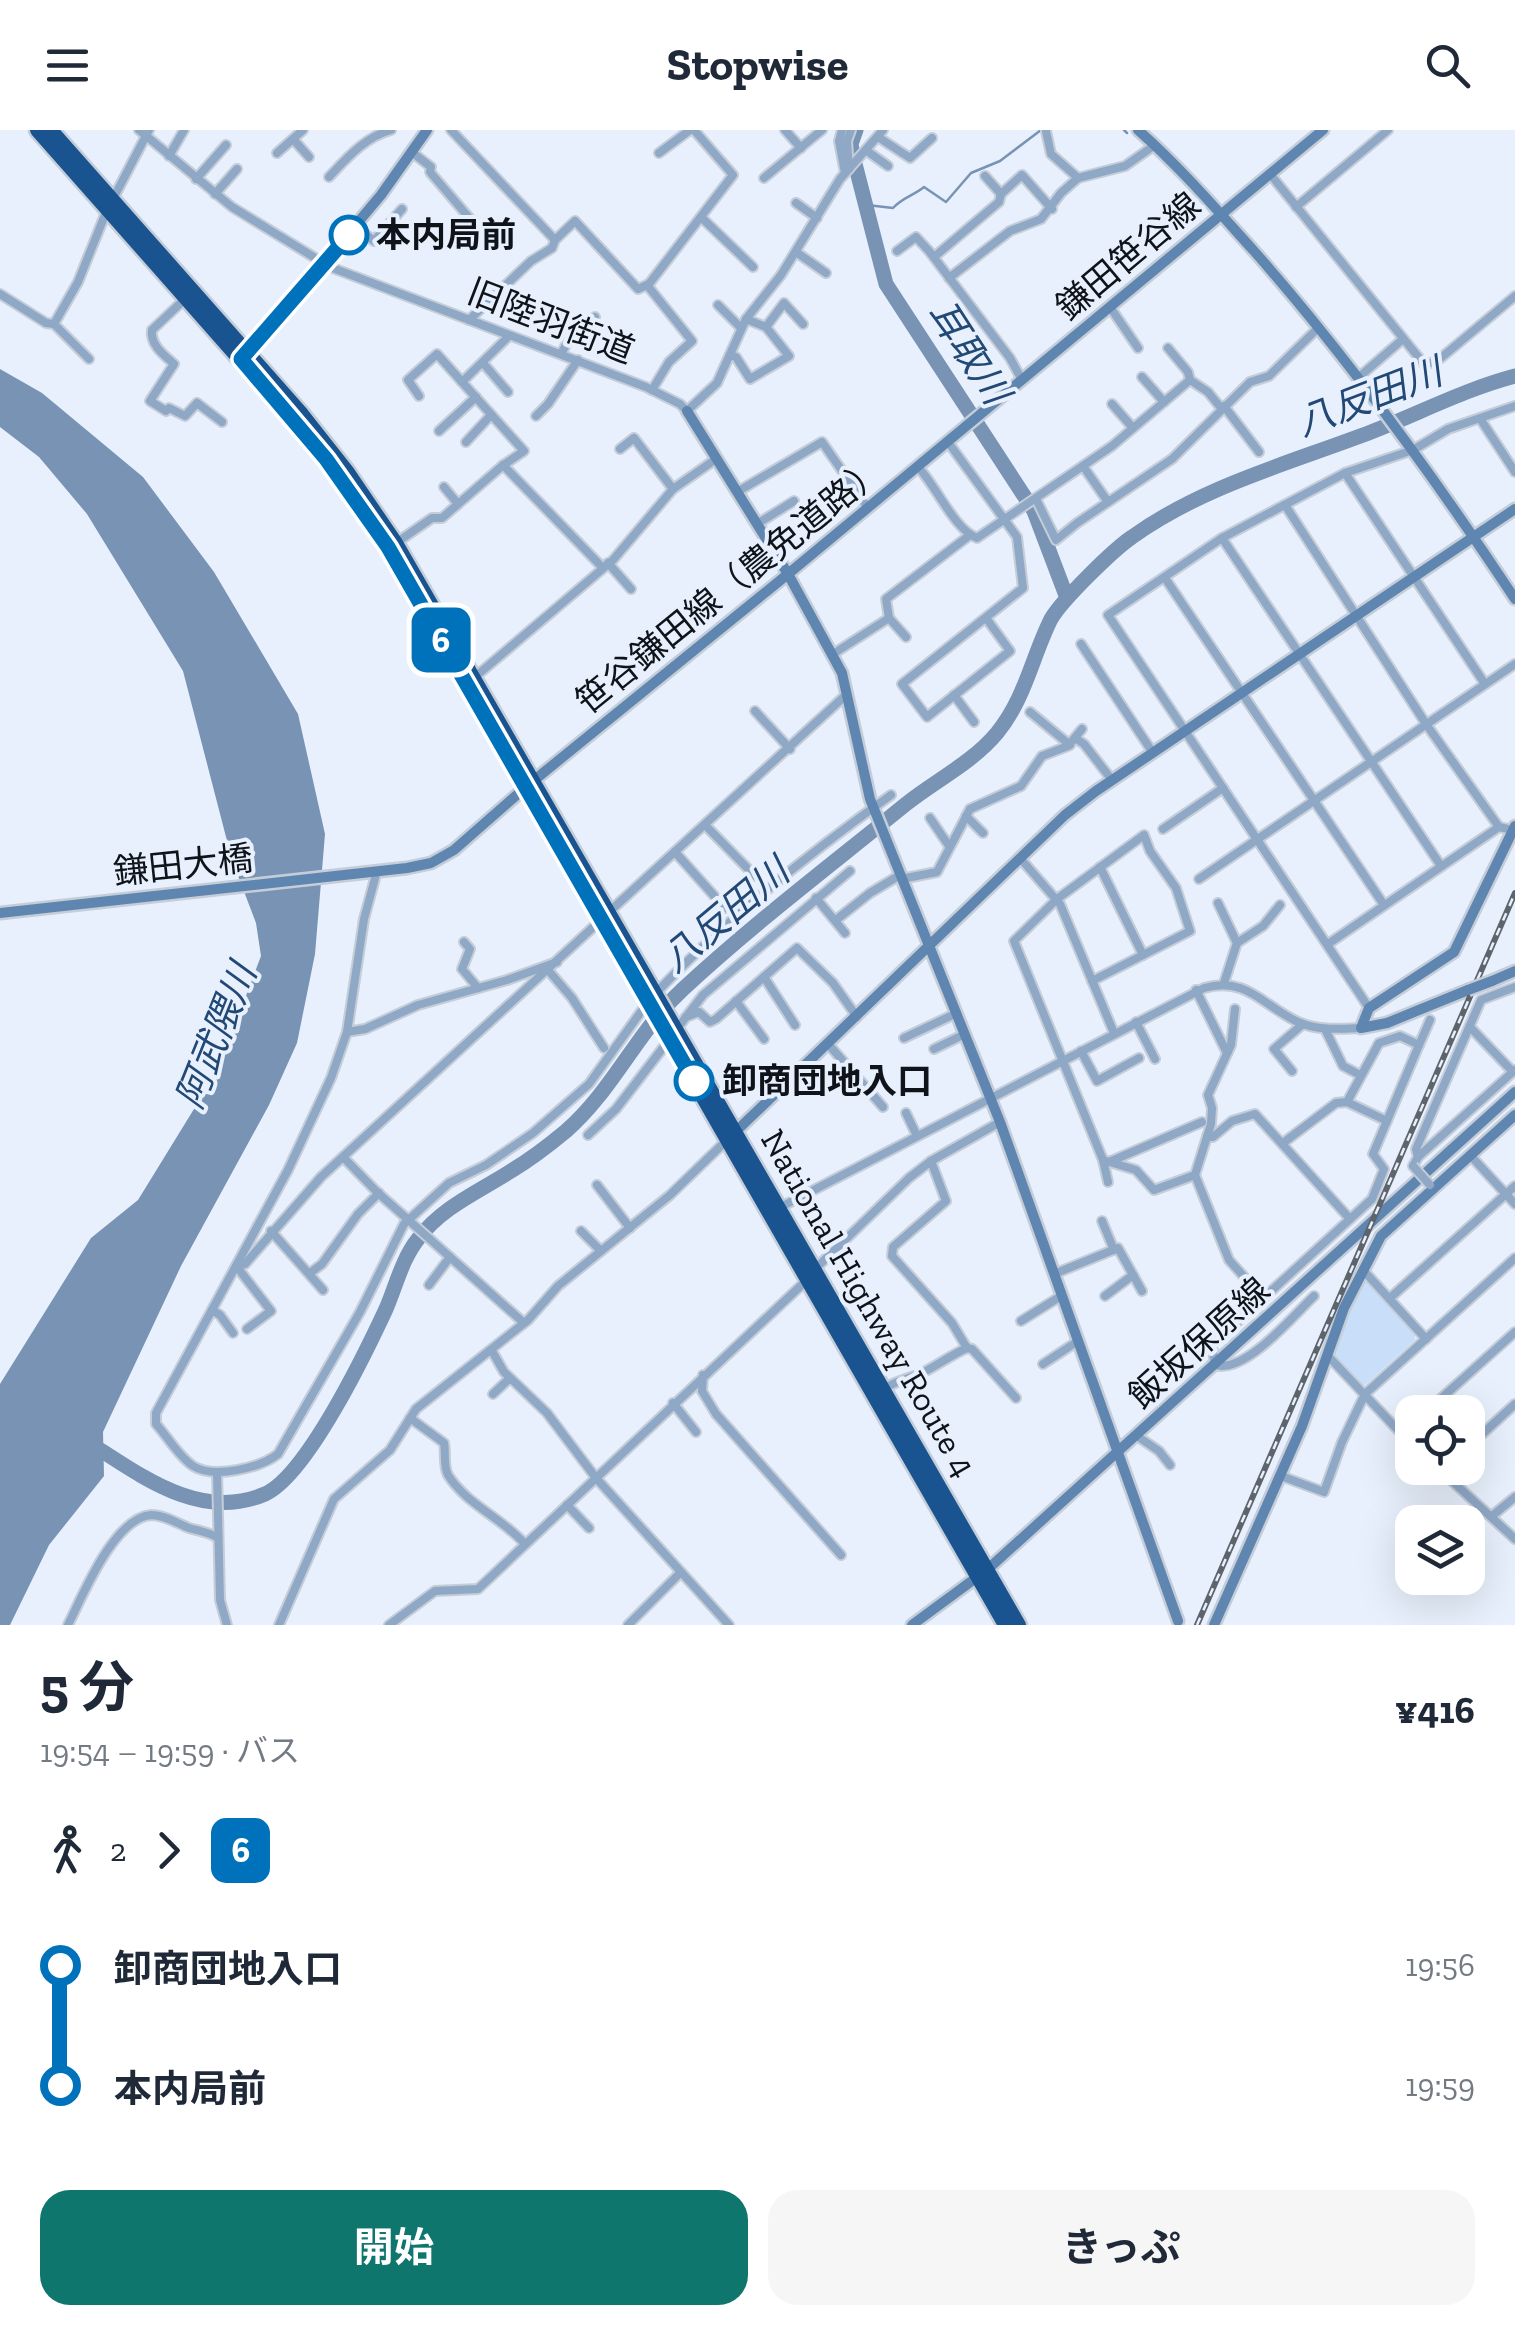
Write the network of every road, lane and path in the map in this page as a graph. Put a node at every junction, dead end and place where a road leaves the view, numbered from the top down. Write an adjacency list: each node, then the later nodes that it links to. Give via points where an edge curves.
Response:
1 (37, 130): 43 (highway, National Highway Route 4)
2 (50, 130): 43 (highway, National Highway Route 4)
3 (184, 130): 29 (street)
4 (303, 130): 20 (street)
5 (391, 130): 36 (street, via 363,144)
6 (426, 130): 25 (street)
7 (785, 130): 24 (street)
8 (822, 130): 21 (street); 24 (street)
9 (842, 130): 21 (street)
10 (851, 130): 33 (street)
11 (1138, 130): 23 (street)
12 (1323, 130): 34 (street, 鎌田笹谷線)
13 (1388, 130): 44 (street)
14 (453, 131): 51 (street)
15 (688, 131): 28 (street); 48 (street, via 733,174)
16 (1046, 131): 39 (street, via 1052,154)
17 (145, 132): 29 (street, 旧陸羽街道); 43 (street)
18 (880, 133): 19 (street, via 910,158); 26 (street)
19 (932, 138)
20 (292, 140): 27 (street); 30 (street)
21 (839, 142): 33 (street)
22 (226, 145): 37 (street)
23 (1155, 145): 39 (street, via 1125,166); 47 (street)
24 (800, 148): 38 (street)
25 (413, 152): 50 (street); 52 (street, via 471,220)
26 (866, 152): 31 (street); 33 (street)
27 (278, 153)
28 (659, 153)
29 (170, 156): 37 (street, 旧陸羽街道)
30 (309, 158)
31 (888, 166)
32 (236, 169): 40 (street)
33 (848, 170): 49 (street)
34 (1270, 174): 44 (street); 47 (street, 鎌田笹谷線)
35 (985, 176): 41 (street)
36 (329, 177)
37 (196, 178): 40 (street, 旧陸羽街道)
38 (764, 178)
39 (1078, 178): 45 (street)
40 (215, 194): 56 (street, 旧陸羽街道)
41 (1001, 194): 45 (street, via 1022,175); 55 (street)
42 (796, 203): 49 (street)
43 (110, 205): 63 (highway, National Highway Route 4); 68 (street); 78 (highway, National Highway Route 4)
44 (1296, 207): 74 (street)
45 (1052, 208): 59 (street)
46 (402, 209): 50 (street, via 374,241)
47 (1222, 215): 65 (street, 鎌田笹谷線); 72 (street)
48 (702, 218): 57 (street); 60 (street)
49 (817, 218): 54 (street)
50 (356, 227): 56 (street)
51 (556, 240): 60 (street, via 575,221 638,289); 67 (street)
52 (446, 241)
53 (897, 251): 55 (street, via 916,238)
54 (796, 252): 58 (street); 69 (street)
55 (934, 256): 59 (street)
56 (324, 263): 67 (street, 旧陸羽街道); 78 (street)
57 (753, 267)
58 (826, 273)
59 (950, 278): 85 (street)
60 (647, 285): 88 (street, via 692,341)
61 (0, 294): 68 (street)
62 (1515, 296): 74 (street, via 1436,362 1424,364)
63 (186, 298): 78 (highway, National Highway Route 4); 100 (street, via 152,330 156,346 174,364 150,400 185,416 197,403)
64 (718, 305): 69 (street)
65 (1110, 308): 75 (street); 85 (street, 鎌田笹谷線)
66 (580, 310): 77 (street, via 593,319)
67 (469, 320): 73 (street, 旧陸羽街道)
68 (54, 324): 80 (street)
69 (744, 324): 71 (street); 79 (street)
70 (803, 324): 71 (street, via 784,303)
71 (766, 327): 79 (street, via 790,356 750,379)
72 (1318, 327): 84 (street); 95 (street, via 1270,376 1250,382)
73 (509, 336): 77 (street, 旧陸羽街道); 82 (street)
74 (1404, 338): 84 (street)
75 (1138, 348)
76 (1168, 348): 86 (street)
77 (561, 354): 81 (street, 旧陸羽街道)
78 (245, 355): 132 (highway, National Highway Route 4, via 347,471); 163 (highway, National Highway Route 4, via 388,547)
79 (730, 355): 96 (street, via 717,382)
80 (89, 359)
81 (578, 360): 88 (street, 旧陸羽街道); 98 (street)
82 (483, 362): 87 (street); 89 (street)
83 (1142, 376): 92 (street)
84 (1359, 378): 107 (street)
85 (1022, 380): 101 (street, 鎌田笹谷線)
86 (1190, 380): 92 (street); 95 (street)
87 (462, 382): 90 (street, via 437,354 408,380); 91 (street)
88 (652, 390): 96 (street, 旧陸羽街道)
89 (508, 392)
90 (419, 396)
91 (476, 397): 97 (street); 103 (street)
92 (1164, 402): 102 (street)
93 (1112, 404): 102 (street)
94 (1515, 406): 99 (street)
95 (1223, 407): 108 (street); 122 (street, via 1172,459)
96 (687, 412): 110 (street)
97 (491, 414): 104 (street); 111 (street, via 524,451)
98 (536, 416)
99 (1481, 420): 107 (street, via 1448,429); 115 (street)
100 (222, 422)
101 (969, 425): 105 (street, 笹谷鎌田線（農免道路）)
102 (1133, 428): 113 (street)
103 (438, 430)
104 (466, 442)
105 (948, 442): 114 (street, 笹谷鎌田線（農免道路）); 127 (street)
106 (620, 449): 109 (street, via 634,438)
107 (1413, 450): 116 (street); 131 (street)
108 (1259, 452)
109 (650, 456): 112 (street); 118 (street)
110 (716, 460): 118 (street); 119 (street)
111 (503, 466): 123 (street); 133 (street)
112 (639, 466)
113 (1082, 466): 121 (street); 122 (street)
114 (918, 467): 125 (street, 笹谷鎌田線（農免道路）); 129 (street)
115 (1514, 469)
116 (1345, 473): 124 (street); 136 (street)
117 (444, 487): 123 (street)
118 (673, 490): 133 (street)
119 (736, 492): 125 (street, via 822,442); 128 (street)
120 (794, 501): 128 (street)
121 (1032, 502): 122 (street, via 1056,540); 127 (street)
122 (1108, 502)
123 (458, 504): 132 (street)
124 (1286, 505): 130 (street); 139 (street)
125 (868, 508): 134 (street, 笹谷鎌田線（農免道路）)
126 (1515, 509): 131 (street)
127 (1005, 518): 129 (street); 141 (street, via 1017,537 1022,588)
128 (757, 524): 134 (street)
129 (970, 536): 140 (street, via 886,599)
130 (1222, 538): 135 (street); 145 (street)
131 (1472, 538): 136 (street); 138 (street)
132 (396, 543): 147 (highway, National Highway Route 4)
133 (606, 566): 137 (street); 147 (street)
134 (788, 574): 144 (street); 163 (street, 笹谷鎌田線（農免道路）)
135 (1165, 578): 149 (street); 157 (street, via 1108,615)
136 (1414, 578): 139 (street); 148 (street)
137 (631, 589)
138 (1515, 599)
139 (1358, 616): 145 (street); 155 (street)
140 (889, 618): 142 (street); 144 (street)
141 (986, 618): 151 (street, via 1010,651); 151 (street, via 902,684 927,717)
142 (906, 637)
143 (1081, 644): 160 (street)
144 (833, 654): 150 (street)
145 (1299, 655): 149 (street); 161 (street)
146 (1515, 664): 148 (street)
147 (475, 677): 163 (highway, National Highway Route 4)
148 (1485, 684): 155 (street)
149 (1242, 693): 157 (street); 166 (street)
150 (847, 694): 159 (street); 167 (street)
151 (954, 696): 154 (street)
152 (755, 711): 159 (street)
153 (1030, 712): 158 (street)
154 (974, 722)
155 (1426, 724): 161 (street); 171 (street)
156 (1082, 729): 158 (street)
157 (1186, 731): 160 (street); 164 (street)
158 (1073, 741): 162 (street, via 1084,744); 168 (street, via 1042,756 1021,786)
159 (790, 749): 170 (street)
160 (1153, 753): 162 (street)
161 (1372, 762): 166 (street); 180 (street)
162 (1112, 780): 178 (street)
163 (531, 783): 181 (street, via 442,857); 193 (highway, National Highway Route 4)
164 (1223, 788): 173 (street); 175 (street)
165 (891, 794): 167 (street)
166 (1316, 800): 175 (street); 189 (street)
167 (874, 810): 184 (street); 210 (street, via 686,961)
168 (966, 816): 174 (street); 176 (street)
169 (930, 818): 176 (street)
170 (706, 826): 177 (street); 183 (street)
171 (1500, 827): 172 (street); 180 (street)
172 (1514, 828): 212 (street, via 1454,952)
173 (1163, 829)
174 (983, 834)
175 (1258, 840): 185 (street); 198 (street)
176 (949, 846): 184 (street, via 937,872)
177 (675, 852): 191 (street); 193 (street)
178 (1020, 858): 187 (street); 199 (street)
179 (1100, 866): 187 (street); 200 (street); 200 (street, via 1144,835 1176,888 1190,931)
180 (1441, 866): 189 (street)
181 (375, 871): 192 (street, 鎌田大橋); 224 (street)
182 (850, 871): 186 (street)
183 (754, 876)
184 (900, 877): 194 (street); 199 (street)
185 (1199, 879)
186 (816, 898): 194 (street); 223 (street, via 702,996)
187 (1057, 900): 205 (street); 237 (street, via 1014,941)
188 (1218, 903): 197 (street)
189 (1384, 904): 198 (street)
190 (1280, 905): 197 (street)
191 (725, 908)
192 (0, 913)
193 (606, 915): 201 (street); 210 (highway, National Highway Route 4)
194 (836, 920): 195 (street)
195 (846, 933)
196 (464, 942): 208 (street, via 470,949 462,969)
197 (1238, 943): 206 (street)
198 (1328, 944): 212 (street)
199 (929, 947): 214 (street); 215 (street)
200 (1143, 955): 205 (street)
201 (557, 962): 202 (street); 208 (street)
202 (548, 970): 231 (street); 256 (street)
203 (1515, 970): 222 (street, bridge)
204 (764, 977): 211 (street); 215 (street, via 797,948); 219 (street)
205 (1092, 981): 225 (street)
206 (1224, 983): 209 (street); 218 (street)
207 (1515, 987): 220 (street, via 1481,1000)
208 (478, 988): 224 (street)
209 (1196, 990): 217 (street); 234 (street)
210 (653, 1000): 223 (highway, National Highway Route 4); 269 (street, via 559,1112 512,1148 448,1183)
211 (736, 1002): 223 (street, via 710,1022 699,1012); 228 (street)
212 (1369, 1008): 222 (street)
213 (1235, 1009): 234 (street)
214 (957, 1013): 226 (street); 227 (street)
215 (857, 1017): 230 (street)
216 (1430, 1020): 229 (street)
217 (1136, 1022): 225 (street); 236 (street)
218 (1302, 1024): 221 (street); 238 (street, via 1274,1049)
219 (796, 1026)
220 (1470, 1027): 239 (street); 259 (street)
221 (1325, 1028): 222 (street); 240 (street, via 1343,1066)
222 (1361, 1028)
223 (675, 1030): 250 (street); 251 (highway, National Highway Route 4)
224 (347, 1032): 279 (street, via 308,1130)
225 (1114, 1033): 233 (street)
226 (966, 1034): 232 (street); 242 (street)
227 (904, 1038)
228 (764, 1039)
229 (1420, 1044): 240 (street, via 1400,1036 1379,1043); 247 (street)
230 (829, 1045): 244 (street); 251 (street)
231 (604, 1048)
232 (934, 1049)
233 (1081, 1050): 235 (street, via 1097,1081); 237 (street)
234 (1226, 1053): 253 (street, via 1208,1096)
235 (1139, 1058)
236 (1155, 1059)
237 (1062, 1061): 242 (street); 258 (street)
238 (1292, 1071)
239 (1514, 1071): 259 (street)
240 (1360, 1075): 243 (street)
241 (1515, 1092): 305 (street, 飯坂保原線)
242 (990, 1097): 248 (street); 252 (street)
243 (1347, 1102): 247 (street); 254 (street, via 1336,1103)
244 (883, 1107)
245 (906, 1112): 252 (street)
246 (1515, 1115): 255 (street)
247 (1387, 1121): 270 (street, via 1372,1154 1384,1169 1372,1199)
248 (1000, 1122): 257 (street); 283 (street)
249 (1202, 1122): 258 (street)
250 (588, 1135)
251 (732, 1136): 268 (highway, National Highway Route 4); 272 (street); 282 (highway, National Highway Route 4)
252 (917, 1136): 268 (street)
253 (1207, 1137): 254 (street, via 1255,1114); 260 (street)
254 (1283, 1143): 270 (street)
255 (1470, 1155): 264 (street); 266 (street)
256 (344, 1156): 265 (street); 273 (street)
257 (930, 1161): 282 (street); 301 (street, via 946,1201 893,1247 892,1256)
258 (1106, 1161): 260 (street, via 1136,1170 1154,1190); 261 (street)
259 (1416, 1162): 264 (street, bridge)
260 (1195, 1175): 291 (street, via 1229,1260)
261 (1108, 1182)
262 (597, 1186): 272 (street)
263 (1515, 1186): 266 (street)
264 (1431, 1187): 280 (street, via 1381,1236)
265 (380, 1194): 269 (street); 281 (street)
266 (1506, 1194): 267 (street); 292 (street)
267 (1515, 1204)
268 (779, 1208): 282 (highway, National Highway Route 4)
269 (412, 1219): 277 (street); 322 (street, via 398,1232 278,1454)
270 (1350, 1219): 291 (street)
271 (1102, 1221): 275 (street)
272 (630, 1228): 276 (street)
273 (271, 1231): 279 (street); 281 (street)
274 (581, 1231): 276 (street)
275 (1114, 1250): 283 (street); 284 (street)
276 (601, 1251): 295 (street)
277 (450, 1256): 285 (street); 295 (street)
278 (1515, 1258): 299 (street)
279 (237, 1268): 293 (street); 296 (street, via 271,1312)
280 (1363, 1270): 292 (street); 303 (street)
281 (310, 1273): 286 (street)
282 (811, 1274): 306 (street); 308 (highway, National Highway Route 4); 334 (highway, National Highway Route 4)
283 (1054, 1274): 288 (street)
284 (1133, 1275): 287 (street); 289 (street)
285 (429, 1284)
286 (323, 1290)
287 (1142, 1291)
288 (1061, 1296): 294 (street); 300 (street)
289 (1105, 1296)
290 (1314, 1296): 305 (street, via 1242,1362 1227,1369)
291 (1263, 1298): 305 (street, via 1212,1344)
292 (1390, 1298): 299 (street)
293 (212, 1310): 298 (street); 322 (street, via 155,1418 193,1466)
294 (1021, 1320)
295 (524, 1323): 302 (street)
296 (247, 1329)
297 (1515, 1332): 311 (street)
298 (232, 1333)
299 (1426, 1339): 310 (street)
300 (1078, 1341): 304 (street); 320 (street)
301 (966, 1348): 308 (street); 312 (street)
302 (492, 1350): 307 (street); 315 (street)
303 (1329, 1357): 310 (street); 323 (street)
304 (1043, 1364)
305 (1215, 1365): 319 (street, 飯坂保原線)
306 (703, 1375): 313 (street); 333 (street, via 702,1391 716,1414)
307 (510, 1378): 309 (street); 324 (street, via 547,1413)
308 (883, 1389): 334 (highway, National Highway Route 4)
309 (492, 1394)
310 (1366, 1394): 316 (street); 323 (street, via 1324,1492)
311 (1445, 1395)
312 (1016, 1398)
313 (673, 1403): 318 (street); 324 (street)
314 (1515, 1404): 317 (street)
315 (410, 1418): 332 (street, via 444,1444 447,1473); 339 (street, via 390,1450 334,1499)
316 (1395, 1429)
317 (1485, 1431)
318 (696, 1432)
319 (1137, 1436): 320 (street, 飯坂保原線); 321 (street)
320 (1119, 1452): 334 (street, 飯坂保原線); 336 (street)
321 (1170, 1465)
322 (217, 1472): 330 (street)
323 (1281, 1476): 346 (street)
324 (596, 1478): 327 (street); 335 (street)
325 (1460, 1485): 328 (street)
326 (1515, 1497): 328 (street)
327 (567, 1504): 329 (street); 332 (street)
328 (1492, 1516): 331 (street)
329 (589, 1528)
330 (218, 1536): 337 (street, via 152,1515 135,1520 108,1549); 338 (street)
331 (1515, 1538)
332 (525, 1544): 340 (street, via 478,1588 435,1591)
333 (841, 1555)
334 (983, 1572): 343 (street, 飯坂保原線); 344 (highway, National Highway Route 4); 345 (highway, National Highway Route 4)
335 (679, 1574): 341 (street); 342 (street)
336 (1178, 1621)
337 (68, 1625)
338 (227, 1625)
339 (279, 1625)
340 (389, 1625)
341 (628, 1625)
342 (729, 1625)
343 (912, 1625)
344 (1004, 1625)
345 (1020, 1625)
346 (1214, 1625)

